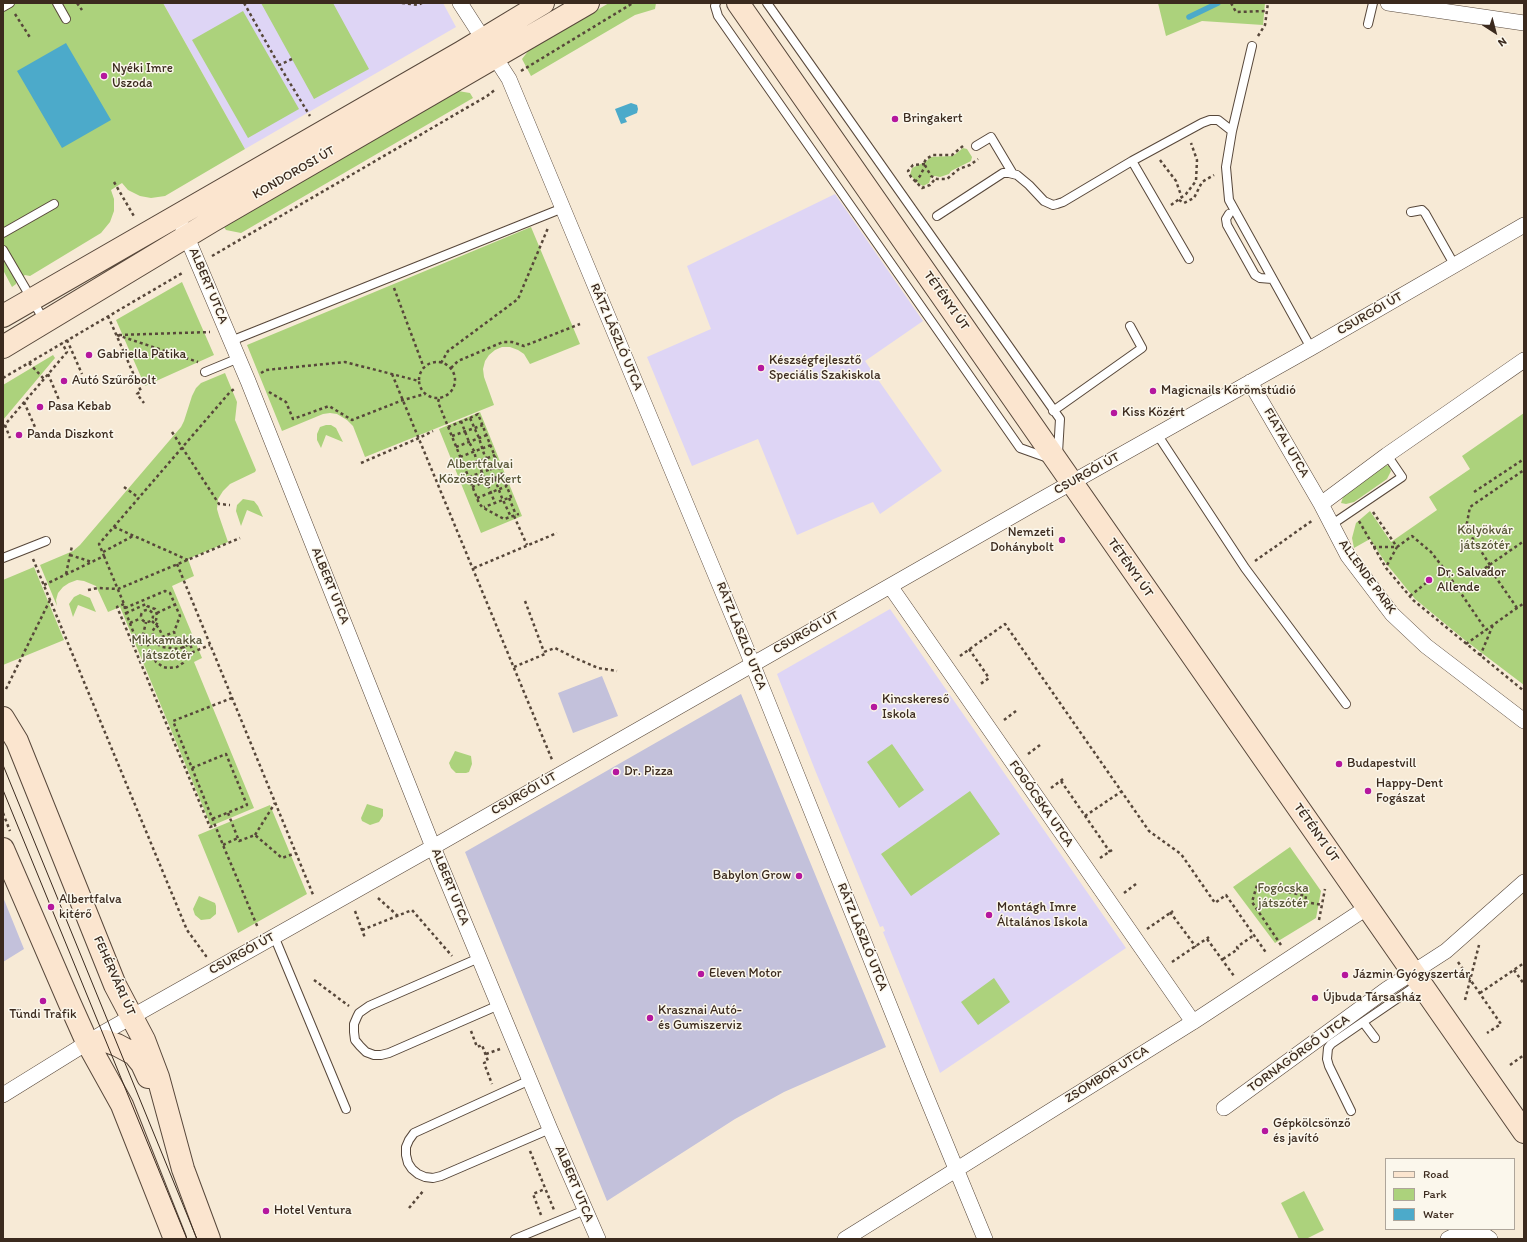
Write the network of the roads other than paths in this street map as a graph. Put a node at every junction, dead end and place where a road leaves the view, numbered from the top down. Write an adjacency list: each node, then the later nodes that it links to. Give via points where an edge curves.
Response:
1 (9, 3): 11 (lane)
2 (57, 3): 12 (lane)
3 (460, 3): 16 (street, RÁTZ LÁSZLÓ UTCA)
4 (543, 3): 16 (street, KONDOROSI ÚT)
5 (588, 3): 16 (street, KONDOROSI ÚT)
6 (716, 3): 48 (lane, via 718,16 1020,448)
7 (738, 3): 48 (street, TÉTÉNYI ÚT)
8 (767, 3): 45 (lane)
9 (1373, 3): 14 (lane)
10 (1388, 3): 13 (street)
11 (3, 7)
12 (66, 19)
13 (1524, 23)
14 (1368, 24)
15 (1252, 46): 17 (lane)
16 (488, 48): 22 (street, RÁTZ LÁSZLÓ UTCA, via 509,79); 25 (street, KONDOROSI ÚT); 29 (street, KONDOROSI ÚT)
17 (1232, 131): 19 (lane, via 1218,120 1210,120); 33 (lane, via 1226,167 1229,200)
18 (976, 146): 20 (lane, via 991,137)
19 (1132, 161): 20 (lane, via 1064,202 1052,205); 31 (lane)
20 (1013, 174): 26 (lane, via 1003,173)
21 (54, 204): 28 (lane)
22 (564, 211): 38 (lane); 54 (street, RÁTZ LÁSZLÓ UTCA)
23 (1411, 212): 32 (lane, via 1422,210 1425,213)
24 (1229, 214): 33 (lane, via 1226,219 1227,225 1255,275)
25 (178, 216): 29 (street, ALBERT UTCA); 34 (street, KONDOROSI ÚT)
26 (937, 216)
27 (1524, 226): 32 (street, CSURGÓI ÚT)
28 (3, 233)
29 (187, 237): 36 (street, KONDOROSI ÚT); 38 (street, ALBERT UTCA)
30 (3, 250): 34 (lane)
31 (1189, 259)
32 (1455, 266): 40 (street, CSURGÓI ÚT)
33 (1272, 279): 40 (lane)
34 (32, 300): 35 (street, KONDOROSI ÚT); 36 (lane)
35 (3, 316)
36 (45, 322): 39 (street, KONDOROSI ÚT)
37 (1130, 326): 45 (lane, via 1142,348)
38 (231, 342): 41 (street, ALBERT UTCA)
39 (4, 346)
40 (1311, 348): 44 (street, CSURGÓI ÚT)
41 (239, 358): 43 (lane); 58 (street, ALBERT UTCA, via 256,380)
42 (1524, 360): 47 (street)
43 (205, 372)
44 (1250, 382): 46 (street, CSURGÓI ÚT); 50 (street, FIATAL UTCA)
45 (1053, 410): 48 (lane, via 1060,419)
46 (1157, 434): 49 (street, CSURGÓI ÚT); 55 (lane, via 1245,568)
47 (1387, 455): 50 (street); 50 (lane, via 1402,477 1353,511)
48 (1057, 462): 49 (street, TÉTÉNYI ÚT)
49 (1071, 483): 53 (street, CSURGÓI ÚT); 61 (street, TÉTÉNYI ÚT)
50 (1326, 513): 57 (street, ALLENDE PARK, via 1348,556 1392,614 1426,646)
51 (46, 541): 52 (lane)
52 (3, 558)
53 (890, 586): 54 (street, CSURGÓI ÚT); 67 (street, FOGÓCSKA UTCA)
54 (752, 664): 58 (street, CSURGÓI ÚT); 79 (street, RÁTZ LÁSZLÓ UTCA)
55 (1346, 704)
56 (3, 718): 66 (street, FEHÉRVÁRI ÚT, via 17,741 115,985)
57 (1524, 721)
58 (433, 847): 62 (street, CSURGÓI ÚT); 63 (street, ALBERT UTCA)
59 (3, 849): 70 (street)
60 (1524, 882): 64 (street, TORNAGÖRGŐ UTCA)
61 (1368, 907): 64 (street, TÉTÉNYI ÚT); 67 (street, ZSOMBOR UTCA)
62 (269, 939): 66 (street, CSURGÓI ÚT); 74 (lane)
63 (479, 958): 65 (street, ALBERT UTCA); 65 (lane, via 369,1006 359,1013 354,1024 356,1040 366,1052 381,1055)
64 (1417, 978): 68 (lane); 73 (street, TORNAGÖRGŐ UTCA, via 1387,989); 78 (street, TÉTÉNYI ÚT)
65 (499, 1005): 71 (street, ALBERT UTCA)
66 (132, 1016): 70 (street, CSURGÓI ÚT); 76 (street, FEHÉRVÁRI ÚT, via 158,1077)
67 (1193, 1022): 79 (street, ZSOMBOR UTCA)
68 (1363, 1022): 69 (lane); 75 (lane, via 1331,1044 1326,1054 1329,1066)
69 (1376, 1038)
70 (88, 1042): 72 (street, CSURGÓI ÚT); 76 (street, via 106,1041 134,1054 142,1064); 81 (street, via 122,1105)
71 (530, 1080): 77 (street, ALBERT UTCA); 77 (lane, ALBERT UTCA, via 414,1133 406,1147 408,1163 418,1174 433,1178)
72 (3, 1095)
73 (1224, 1108)
74 (346, 1109)
75 (1351, 1111)
76 (171, 1128): 82 (street, FEHÉRVÁRI ÚT, via 192,1197)
77 (550, 1129): 80 (street, ALBERT UTCA)
78 (1524, 1132)
79 (957, 1168): 85 (street, ZSOMBOR UTCA); 86 (street, RÁTZ LÁSZLÓ UTCA)
80 (585, 1210): 83 (lane); 84 (street, ALBERT UTCA)
81 (176, 1239)
82 (209, 1239)
83 (515, 1239)
84 (598, 1239)
85 (844, 1239)
86 (986, 1239)
87 (1448, 1239): 88 (street, via 1462,1232 1478,1231)
88 (1490, 1239)

